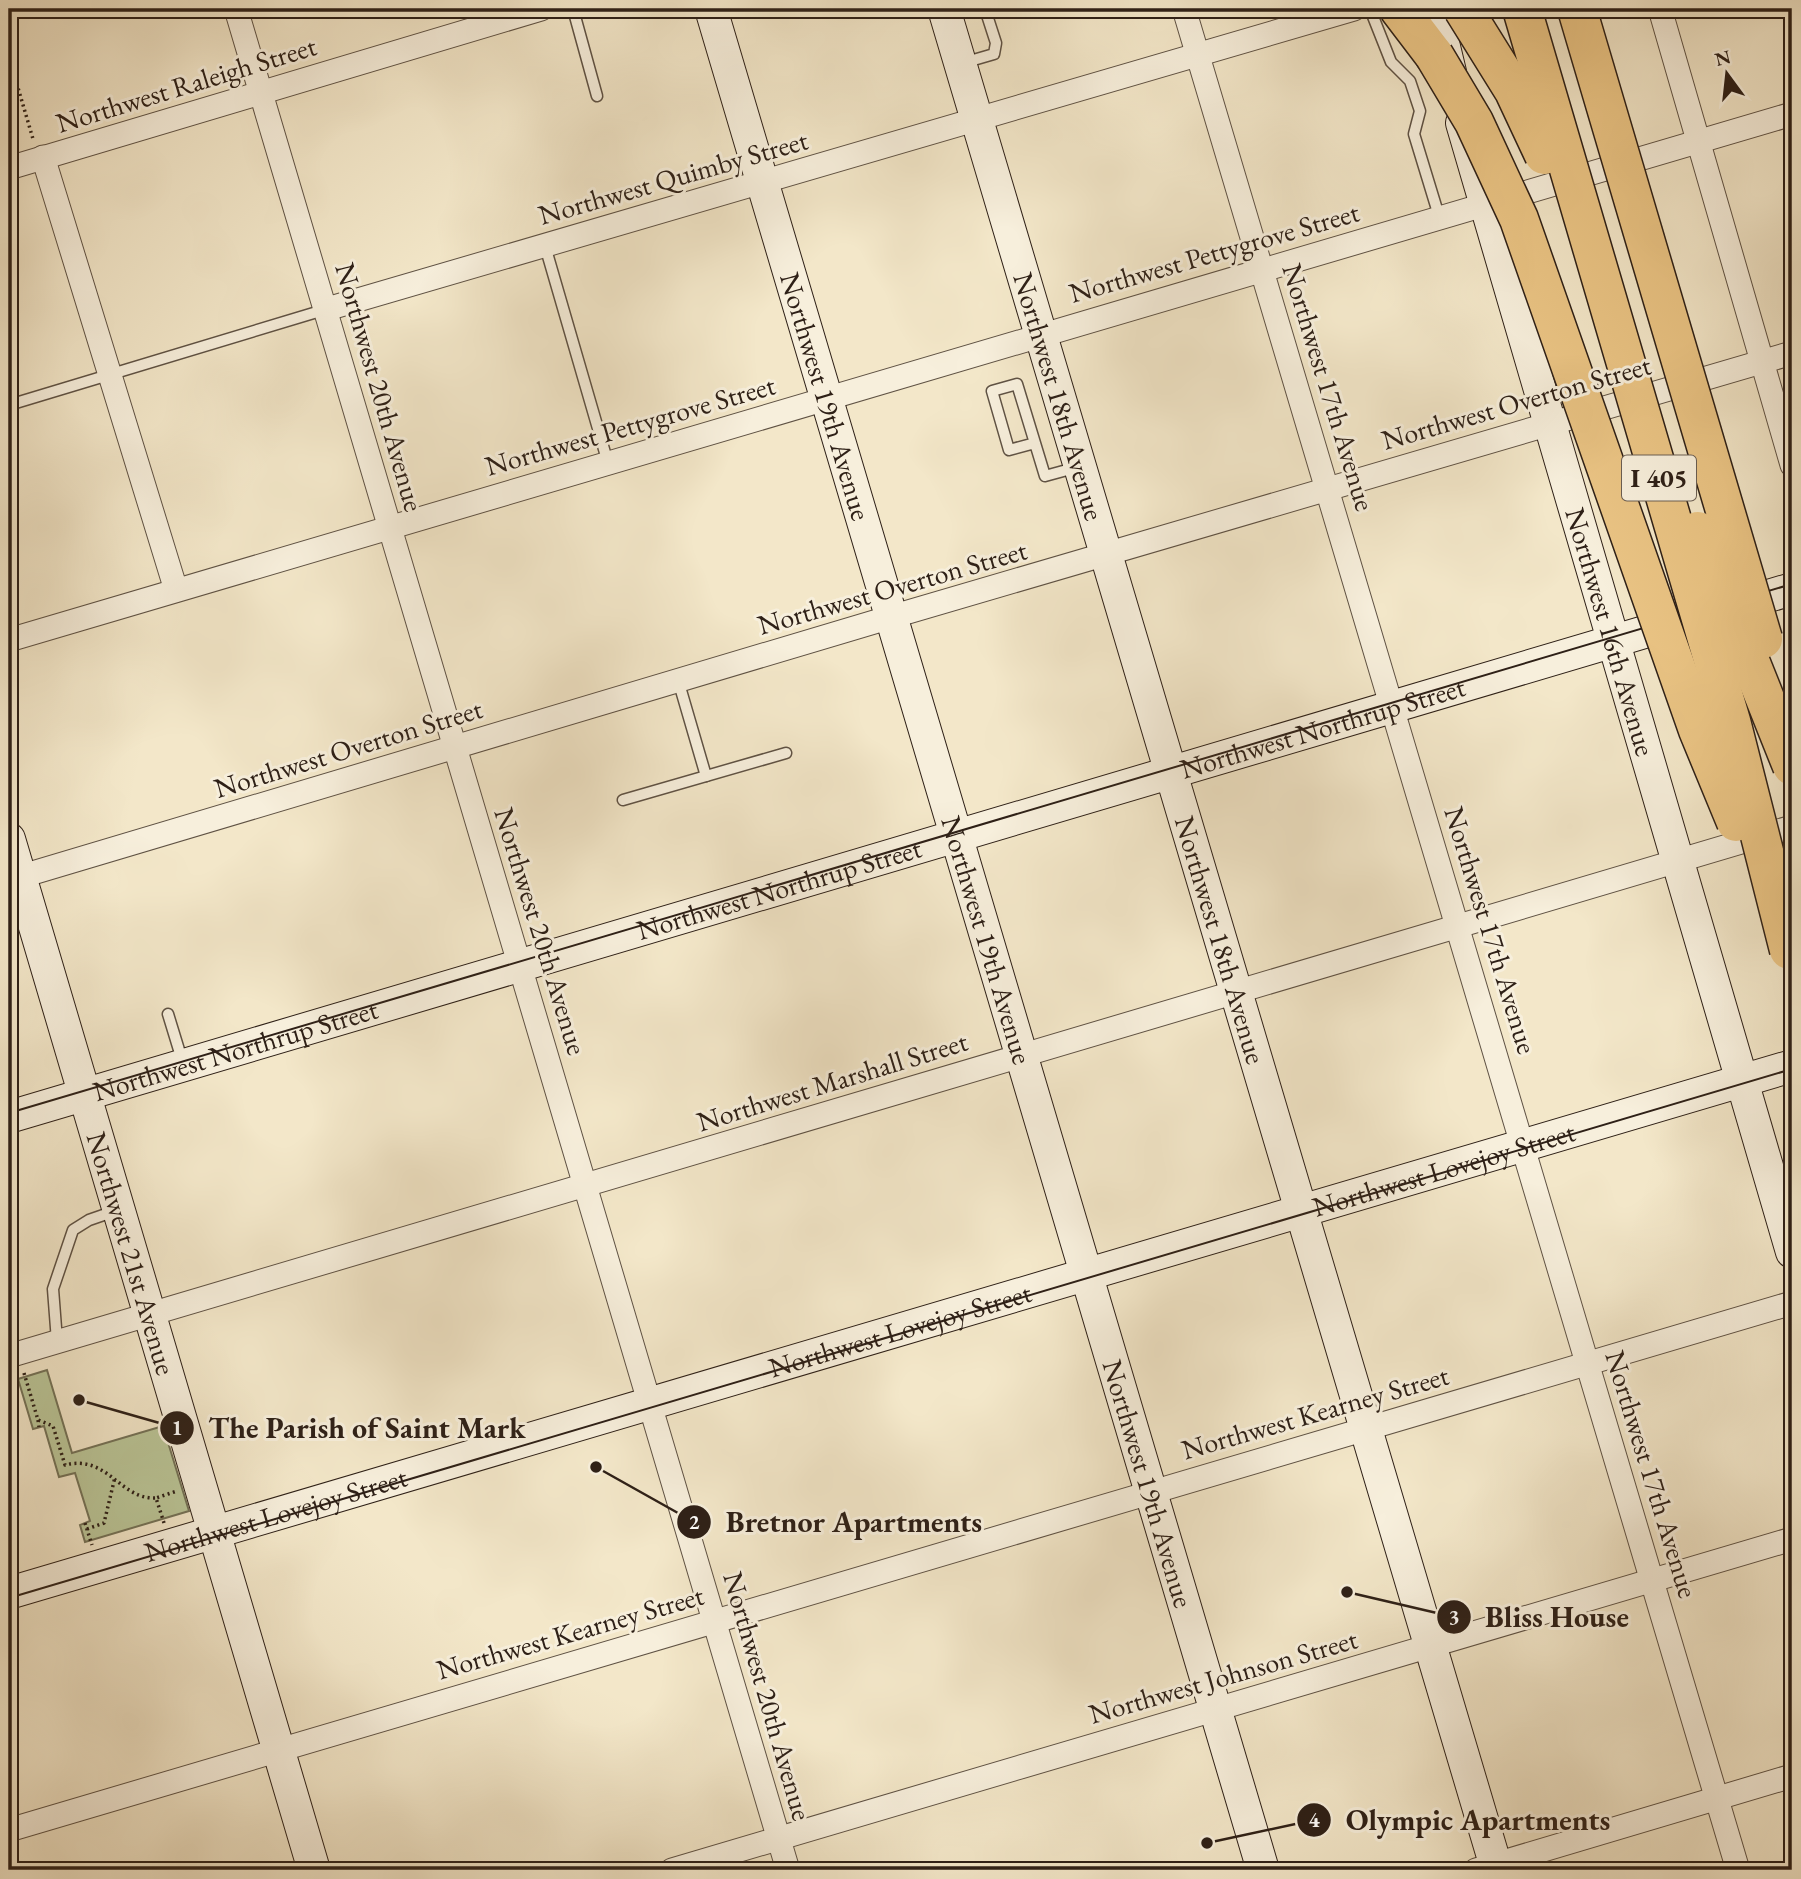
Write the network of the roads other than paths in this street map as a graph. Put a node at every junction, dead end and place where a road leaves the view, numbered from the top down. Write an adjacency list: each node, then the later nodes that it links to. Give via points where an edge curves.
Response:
1 (236, 9): 18 (street, Northwest 20th Avenue)
2 (541, 9): 18 (street, Northwest Raleigh Street)
3 (573, 9): 19 (lane)
4 (711, 9): 25 (street, Northwest 19th Avenue)
5 (944, 9): 17 (street, Northwest 18th Avenue)
6 (985, 9): 17 (lane, via 996,43 994,54)
7 (1184, 9): 16 (street, Northwest 17th Avenue)
8 (1354, 9): 16 (street, Northwest Quimby Street)
9 (1370, 9): 27 (lane, via 1391,62 1410,81 1420,111 1414,134)
10 (1399, 9): 65 (highway, bridge, via 1468,111 1519,219 1698,730)
11 (1435, 9): 26 (street, Northwest 16th Avenue)
12 (1463, 9): 55 (highway, bridge, via 1534,131)
13 (1521, 9): 65 (highway, I 405, bridge, via 1731,721)
14 (1577, 9): 52 (highway, I 405, bridge)
15 (1660, 9): 22 (street)
16 (1197, 55): 21 (street, Northwest Quimby Street); 29 (street, Northwest 17th Avenue)
17 (960, 64): 21 (street, Northwest 18th Avenue)
18 (261, 93): 23 (street, Northwest Raleigh Street); 30 (street, Northwest 20th Avenue)
19 (597, 96)
20 (1792, 114): 22 (street, Northwest Pettygrove Street)
21 (976, 120): 25 (street, Northwest Quimby Street); 31 (street, Northwest 18th Avenue)
22 (1699, 141): 26 (street, Northwest Pettygrove Street); 33 (street)
23 (43, 158): 24 (street, Northwest Raleigh Street); 34 (street)
24 (9, 168)
25 (762, 183): 28 (street, Northwest Quimby Street); 35 (street, Northwest 19th Avenue)
26 (1483, 203): 27 (street, Northwest Pettygrove Street); 37 (street, Northwest 16th Avenue)
27 (1439, 216): 29 (street, Northwest Pettygrove Street)
28 (545, 246): 30 (street, Northwest Quimby Street); 39 (lane)
29 (1263, 270): 31 (street, Northwest Pettygrove Street); 42 (street, Northwest 17th Avenue)
30 (327, 309): 34 (lane, Northwest Quimby Street); 43 (street, Northwest 20th Avenue)
31 (1039, 334): 35 (street, Northwest Pettygrove Street); 41 (street, Northwest 18th Avenue)
32 (1792, 353): 33 (street, Northwest Overton Street)
33 (1762, 362): 37 (street, Northwest Overton Street); 40 (street)
34 (110, 375): 36 (lane, Northwest Quimby Street); 46 (street)
35 (827, 398): 39 (street, Northwest Pettygrove Street); 47 (street, Northwest 19th Avenue)
36 (9, 405)
37 (1548, 424): 42 (street, Northwest Overton Street); 49 (street, Northwest 16th Avenue)
38 (1035, 443): 38 (lane, via 1017,384 992,391 1009,450); 41 (lane, via 1045,476)
39 (608, 463): 43 (street, Northwest Pettygrove Street)
40 (1792, 465)
41 (1078, 467): 44 (street, Northwest 18th Avenue)
42 (1328, 488): 44 (street, Northwest Overton Street); 51 (street, Northwest 17th Avenue)
43 (390, 527): 46 (street, Northwest Pettygrove Street); 53 (street, Northwest 20th Avenue)
44 (1104, 556): 47 (street, Northwest Overton Street); 56 (street, Northwest 18th Avenue)
45 (1792, 589): 49 (street, Northwest Northrup Street)
46 (176, 590): 48 (street, Northwest Pettygrove Street)
47 (891, 617): 50 (street, Northwest Overton Street); 61 (street, Northwest 19th Avenue)
48 (9, 640)
49 (1612, 643): 51 (street, Northwest Northrup Street); 62 (street, Northwest 16th Avenue)
50 (678, 680): 53 (street, Northwest Overton Street); 57 (lane)
51 (1394, 709): 56 (street, Northwest Northrup Street); 64 (street, Northwest 17th Avenue)
52 (1792, 743)
53 (454, 748): 63 (street, Northwest Overton Street); 66 (street, Northwest 20th Avenue)
54 (786, 752): 57 (lane)
55 (1792, 766)
56 (1170, 775): 61 (street, Northwest Northrup Street); 67 (street, Northwest 18th Avenue)
57 (706, 776): 58 (lane)
58 (622, 800)
59 (1792, 827): 62 (street, Northwest Marshall Street)
60 (9, 839): 63 (street, Northwest 21st Avenue)
61 (955, 839): 66 (street, Northwest Northrup Street); 69 (street, Northwest 19th Avenue)
62 (1679, 861): 64 (street, Northwest Marshall Street); 72 (street, Northwest 16th Avenue)
63 (14, 878): 73 (street, Northwest 21st Avenue)
64 (1459, 926): 67 (street, Northwest Marshall Street); 75 (street, Northwest 17th Avenue)
65 (1791, 954)
66 (522, 967): 70 (street, Northwest Northrup Street); 76 (street, Northwest 20th Avenue)
67 (1237, 992): 69 (street, Northwest Marshall Street); 78 (street, Northwest 18th Avenue)
68 (168, 1014): 70 (lane)
69 (1020, 1056): 76 (street, Northwest Marshall Street); 80 (street, Northwest 19th Avenue)
70 (184, 1066): 73 (street, Northwest Northrup Street)
71 (1792, 1066): 72 (street, Northwest Lovejoy Street)
72 (1743, 1081): 75 (street, Northwest Lovejoy Street); 79 (street, Northwest 16th Avenue)
73 (85, 1095): 74 (street, Northwest Northrup Street); 77 (street, Northwest 21st Avenue)
74 (9, 1117)
75 (1524, 1145): 78 (street, Northwest Lovejoy Street); 85 (street, Northwest 17th Avenue)
76 (587, 1184): 82 (street, Northwest Marshall Street); 86 (street, Northwest 20th Avenue)
77 (119, 1209): 82 (street, Northwest 21st Avenue); 83 (lane, via 73,1230 52,1289)
78 (1303, 1211): 80 (street, Northwest Lovejoy Street); 87 (street, Northwest 18th Avenue)
79 (1792, 1252)
80 (1086, 1275): 86 (street, Northwest Lovejoy Street); 88 (street, Northwest 19th Avenue)
81 (1792, 1303): 85 (street, Northwest Kearney Street)
82 (150, 1314): 83 (street, Northwest Marshall Street); 89 (street, Northwest 21st Avenue)
83 (57, 1341): 84 (street, Northwest Marshall Street)
84 (13, 1355)
85 (1588, 1363): 87 (street, Northwest Kearney Street); 91 (street, Northwest 17th Avenue)
86 (650, 1403): 89 (street, Northwest Lovejoy Street); 93 (street, Northwest 20th Avenue)
87 (1366, 1429): 88 (street, Northwest Kearney Street); 94 (street, Northwest 18th Avenue)
88 (1150, 1492): 93 (street, Northwest Kearney Street); 95 (street, Northwest 19th Avenue)
89 (214, 1532): 92 (street, Northwest Lovejoy Street); 96 (street, Northwest 21st Avenue)
90 (1792, 1539): 91 (street, Northwest Johnson Street)
91 (1653, 1580): 94 (street, Northwest Johnson Street); 98 (street, Northwest 17th Avenue)
92 (9, 1593)
93 (715, 1620): 96 (street, Northwest Kearney Street); 100 (street, Northwest 20th Avenue)
94 (1430, 1646): 95 (street, Northwest Johnson Street); 101 (street, Northwest 18th Avenue)
95 (1215, 1710): 100 (street, Northwest Johnson Street); 105 (street, Northwest 19th Avenue)
96 (278, 1749): 99 (street, Northwest Kearney Street); 102 (street, Northwest 21st Avenue)
97 (1792, 1776): 98 (street)
98 (1717, 1799): 101 (street); 106 (street, Northwest 17th Avenue)
99 (9, 1830)
100 (779, 1839): 103 (street, Northwest Johnson Street); 104 (street, Northwest 20th Avenue)
101 (1489, 1868)
102 (314, 1870)
103 (672, 1870)
104 (788, 1870)
105 (1263, 1870)
106 (1738, 1870)

